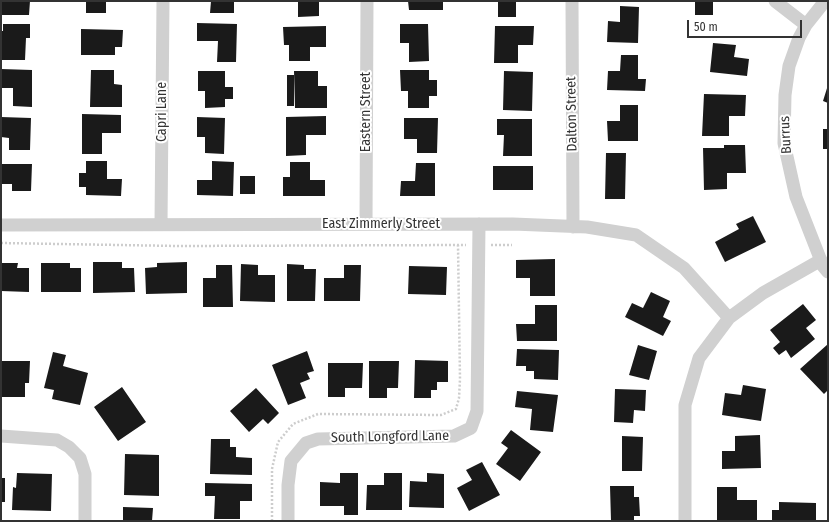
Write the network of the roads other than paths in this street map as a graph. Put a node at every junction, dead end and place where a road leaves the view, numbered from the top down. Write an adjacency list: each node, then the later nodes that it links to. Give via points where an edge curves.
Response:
1 (162, 1): 8 (street, Capri Lane)
2 (367, 1): 9 (street, Eastern Street)
3 (572, 1): 11 (street, Dalton Street)
4 (775, 1): 6 (street)
5 (824, 1): 6 (street, Burrus)
6 (806, 25): 12 (street, Burrus, via 793,52 786,80 784,143 796,197)
7 (1, 224): 8 (street, East Zimmerly Street)
8 (161, 224): 9 (street, East Zimmerly Street)
9 (366, 224): 10 (street, East Zimmerly Street)
10 (479, 224): 11 (street, East Zimmerly Street); 17 (street, South Longford Lane, via 477,411 471,428 454,436 318,439 306,443 291,461)
11 (573, 227): 14 (street, East Zimmerly Street, via 636,235 684,268)
12 (821, 260): 13 (street, Burrus); 14 (street, via 764,293)
13 (828, 272)
14 (729, 318): 18 (street, via 700,358 685,404)
15 (1, 436): 16 (street, via 57,440 80,458 85,474)
16 (84, 521)
17 (288, 521)
18 (685, 521)

